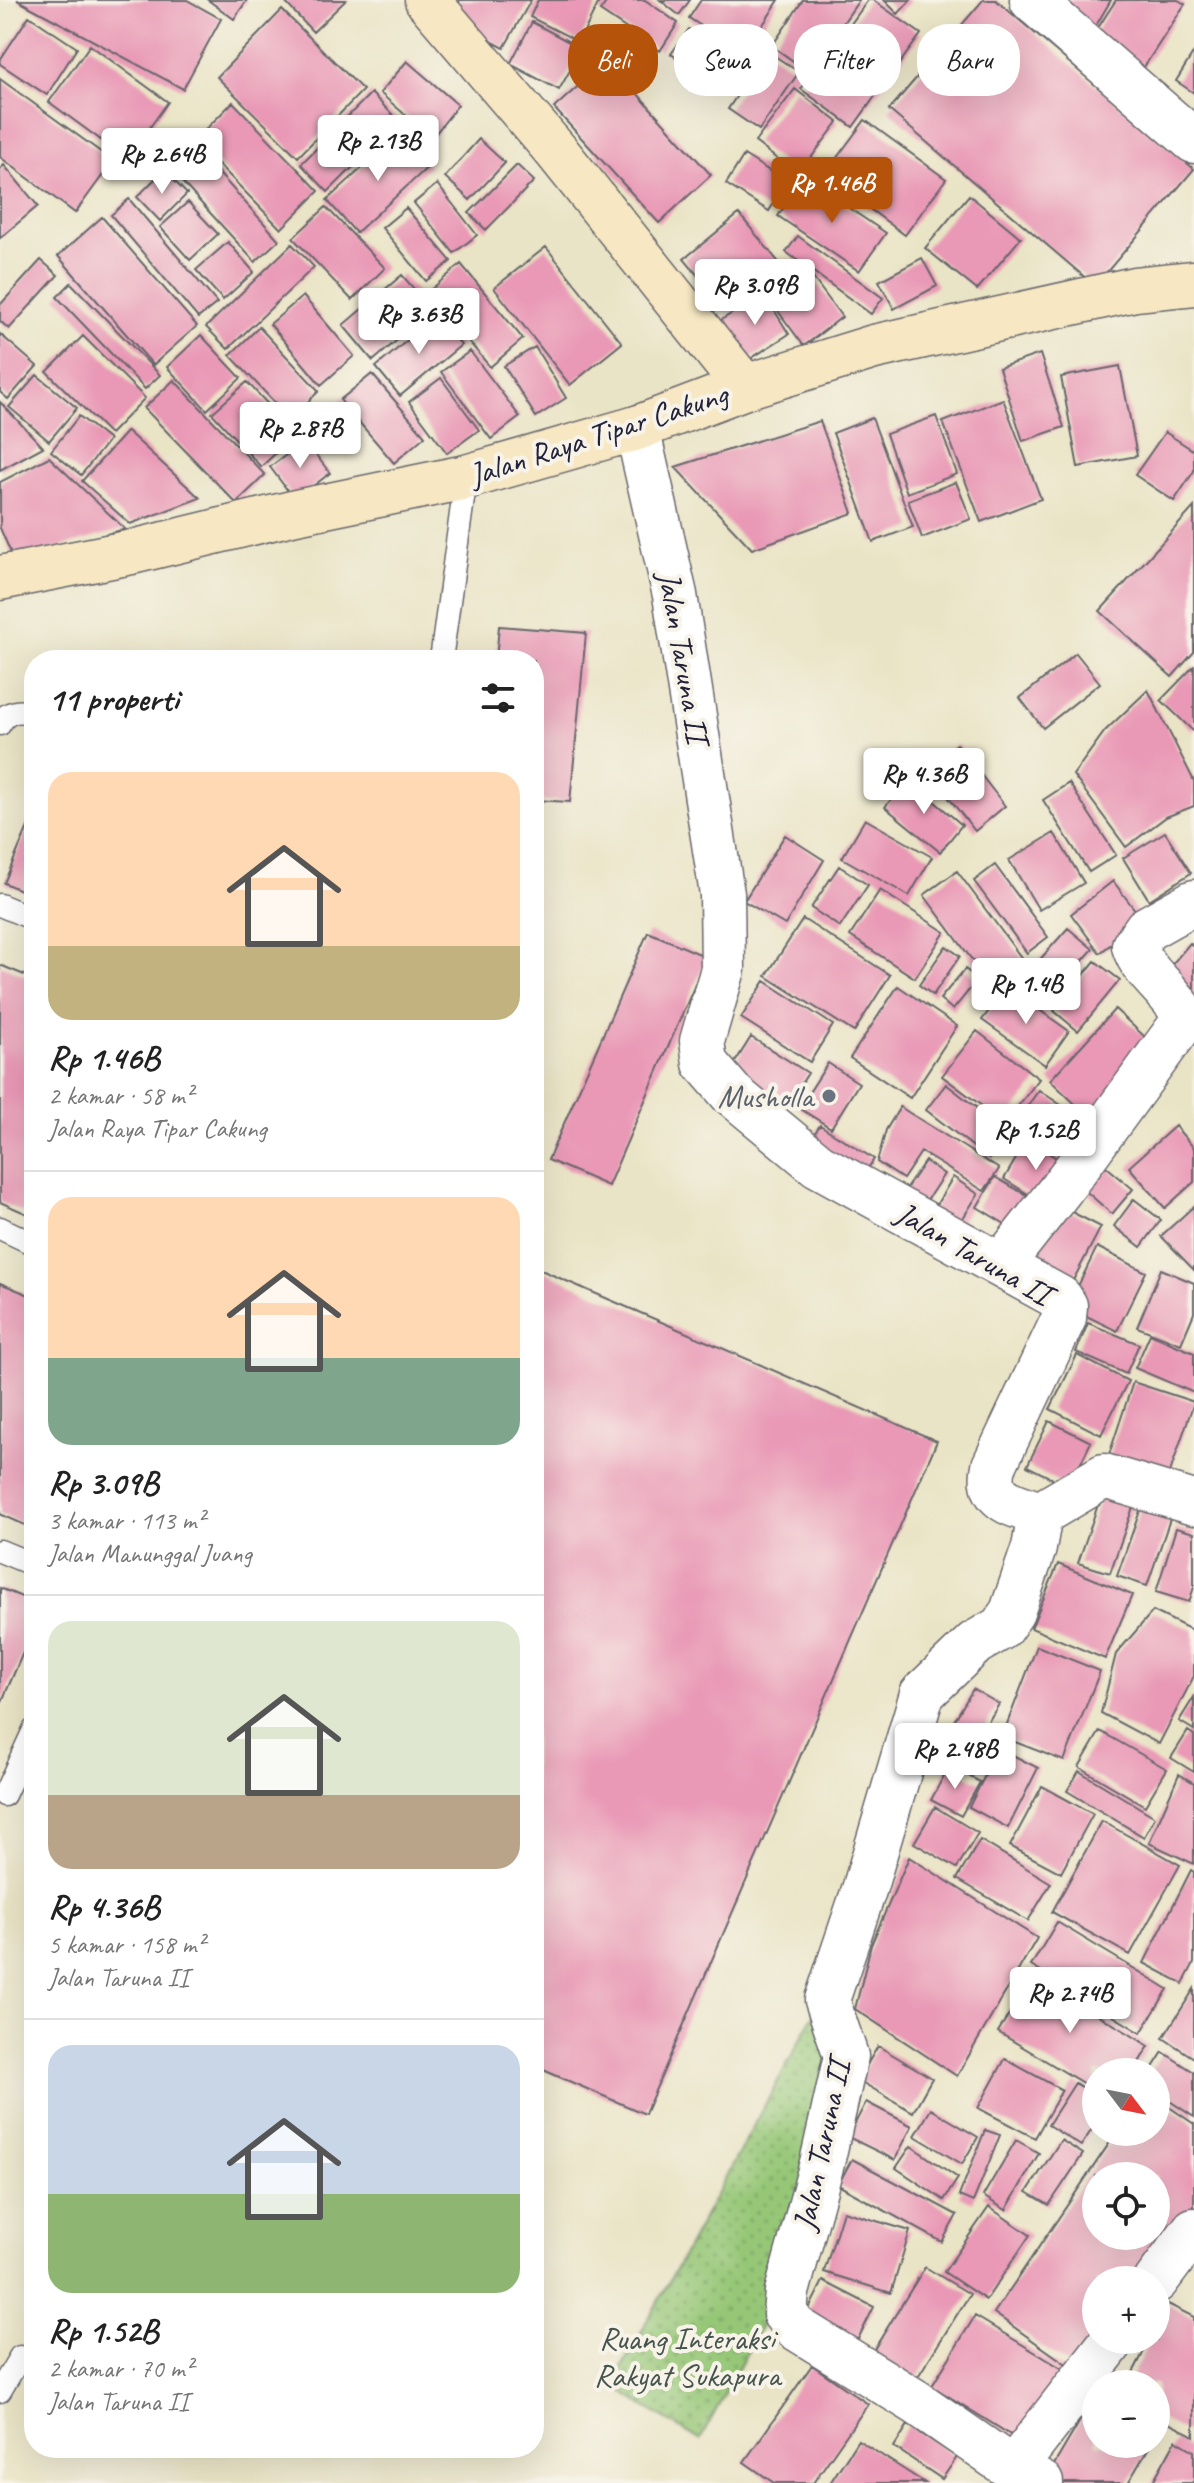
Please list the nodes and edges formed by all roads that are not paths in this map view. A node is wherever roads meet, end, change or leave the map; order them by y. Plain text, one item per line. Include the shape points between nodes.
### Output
1 (427, 0) edge
2 (1032, 0) edge
3 (1194, 141) edge
4 (1194, 283) edge
5 (745, 387) junction
6 (637, 428) junction
7 (466, 477) junction
8 (0, 578) edge
9 (442, 650) edge
10 (24, 712) edge
11 (0, 724) edge
12 (1194, 902) edge
13 (0, 905) edge
14 (24, 915) edge
15 (0, 1228) edge
16 (24, 1239) edge
17 (1002, 1264) junction
18 (1194, 1503) edge
19 (1040, 1514) junction
20 (0, 1551) edge
21 (24, 1561) edge
22 (24, 1752) edge
23 (4, 1795) dead end
24 (1194, 2230) edge
25 (1167, 2266) edge
26 (1104, 2354) edge
27 (20, 2357) dead end
28 (0, 2391) edge
29 (1027, 2476) edge

1 - 5 street
2 - 3 street
4 - 5 street, Jalan Raya Tipar Cakung via 1135,289 874,347
5 - 6 street, Jalan Raya Tipar Cakung
6 - 7 street, Jalan Raya Tipar Cakung
6 - 17 street, Jalan Taruna II via 675,595 722,894 723,969 702,1041 705,1063 731,1093 818,1165
7 - 8 street, Jalan Raya Tipar Cakung
7 - 9 lane
10 - 11 lane via 15,711
12 - 17 street via 1146,929 1134,946 1140,963 1176,1000 1184,1015 1180,1026
13 - 14 lane
15 - 16 lane
17 - 19 street, Jalan Taruna II via 1065,1306 991,1476 1001,1498
18 - 19 street via 1104,1476
19 - 29 street, Jalan Taruna II via 1012,1612 1001,1628 975,1643 922,1694 827,2000 846,2056 785,2314 796,2328
20 - 21 lane
22 - 23 lane
24 - 25 street
26 - 29 street
27 - 28 lane

